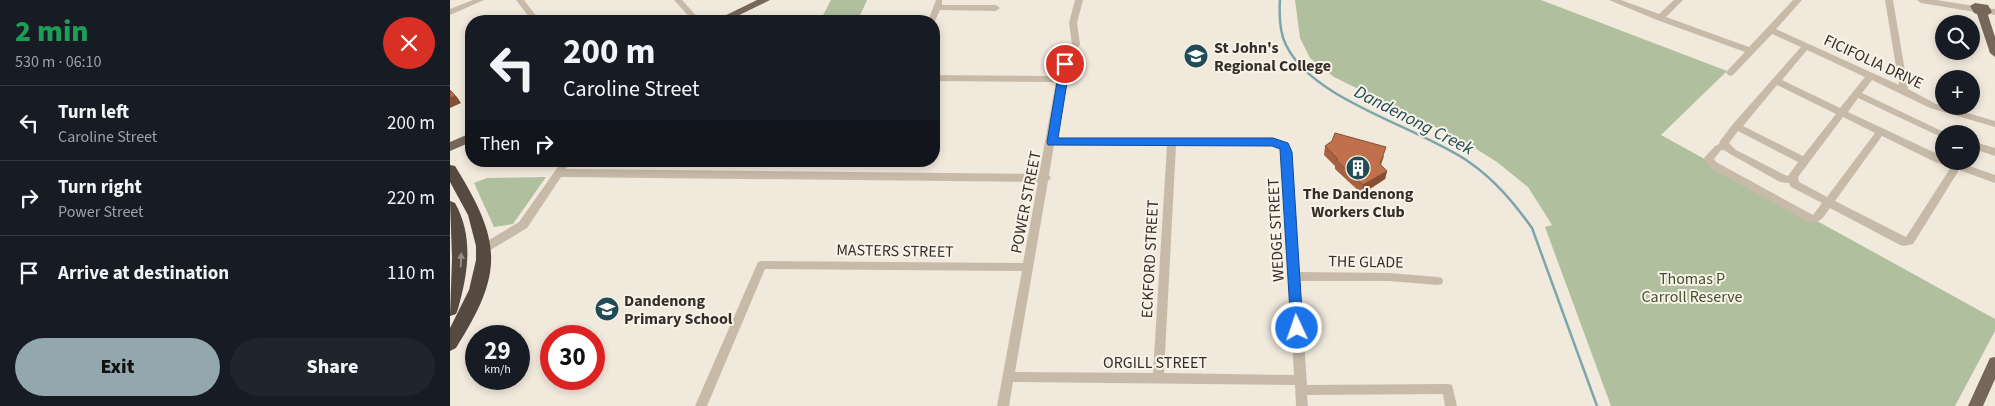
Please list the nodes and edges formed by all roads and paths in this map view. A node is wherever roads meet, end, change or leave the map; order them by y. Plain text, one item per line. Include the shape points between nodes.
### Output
1 (480, 0) edge
2 (520, 0) edge
3 (678, 0) edge
4 (765, 0) edge
5 (1613, 0) edge
6 (1679, 0) edge
7 (1798, 0) edge
8 (1889, 0) edge
9 (1920, 0) edge
10 (1077, 2) edge
11 (938, 3) edge
12 (996, 8) dead end
13 (1983, 8) edge
14 (450, 12) edge
15 (531, 15) edge
16 (692, 15) edge
17 (732, 15) edge
18 (934, 15) edge
19 (1660, 18) junction
20 (1771, 30) junction
21 (1806, 46) junction
22 (1750, 51) junction
23 (1995, 54) edge
24 (1730, 72) dead end
25 (1871, 75) junction
26 (940, 78) edge
27 (1062, 79) junction
28 (1776, 81) junction
29 (1904, 91) junction
30 (1857, 94) junction
31 (1842, 113) junction
32 (1995, 124) edge
33 (1736, 126) junction
34 (1935, 131) edge
35 (1881, 132) junction
36 (465, 140) edge
37 (1172, 141) junction
38 (1052, 142) junction
39 (1724, 146) junction
40 (450, 147) edge
41 (1980, 147) edge
42 (1995, 152) edge
43 (1935, 155) edge
44 (1804, 161) junction
45 (564, 167) edge
46 (450, 170) edge
47 (1952, 170) edge
48 (1972, 170) edge
49 (560, 173) junction
50 (1046, 178) junction
51 (1995, 179) edge
52 (1792, 180) junction
53 (1828, 203) junction
54 (450, 207) edge
55 (484, 249) junction
56 (1028, 267) junction
57 (1294, 276) junction
58 (1438, 281) dead end
59 (473, 297) junction
60 (452, 304) edge
61 (450, 343) edge
62 (1995, 363) edge
63 (1009, 377) junction
64 (1158, 378) junction
65 (1301, 385) junction
66 (701, 406) edge
67 (1003, 406) edge
68 (1302, 406) edge
69 (1451, 406) edge
70 (1975, 406) edge

1 - 14 street
2 - 15 street
3 - 16 street
4 - 17 main road
5 - 19 street
6 - 19 street
7 - 20 street
8 - 29 street
9 - 13 street
10 - 27 street, POWER STREET via 1073,27 1076,40
11 - 12 street
11 - 18 street
13 - 23 main road
19 - 22 street
20 - 21 street, FICIFOLIA DRIVE
20 - 22 street
21 - 25 street, FICIFOLIA DRIVE
21 - 28 street
22 - 24 street
25 - 29 street, FICIFOLIA DRIVE
25 - 30 street
26 - 27 street
27 - 38 street, POWER STREET
28 - 31 street
28 - 33 street
29 - 32 street, FICIFOLIA DRIVE via 1933,106
30 - 31 street
30 - 34 street
31 - 35 street
31 - 44 street
33 - 39 street via 1724,140
33 - 44 street
35 - 43 street
35 - 53 street
36 - 40 main road
37 - 38 street
37 - 57 street, WEDGE STREET via 1283,144 1287,152
37 - 64 street, ECKFORD STREET
38 - 50 street, POWER STREET
39 - 52 street via 1783,179
39 - 53 street via 1709,158 1713,165 1806,216 1817,218
41 - 42 street
44 - 52 street
45 - 49 street
46 - 55 highway via 474,212 482,232
47 - 53 street via 1909,241 1898,240
48 - 51 street
49 - 50 street
49 - 55 street via 525,223
50 - 56 street, POWER STREET
52 - 53 street
60 -> 54 highway via 461,268 461,243
55 - 59 highway via 480,280
56 - 63 street, POWER STREET
56 - 66 street, MASTERS STREET via 762,264
57 - 58 street, THE GLADE
57 - 65 street, WEDGE STREET
59 - 60 highway
59 - 61 highway
62 - 70 main road
63 - 64 street, ORGILL STREET
63 - 67 street, POWER STREET
64 - 65 street, ORGILL STREET
65 - 68 street, WEDGE STREET
65 - 69 street, ORGILL STREET via 1448,389

